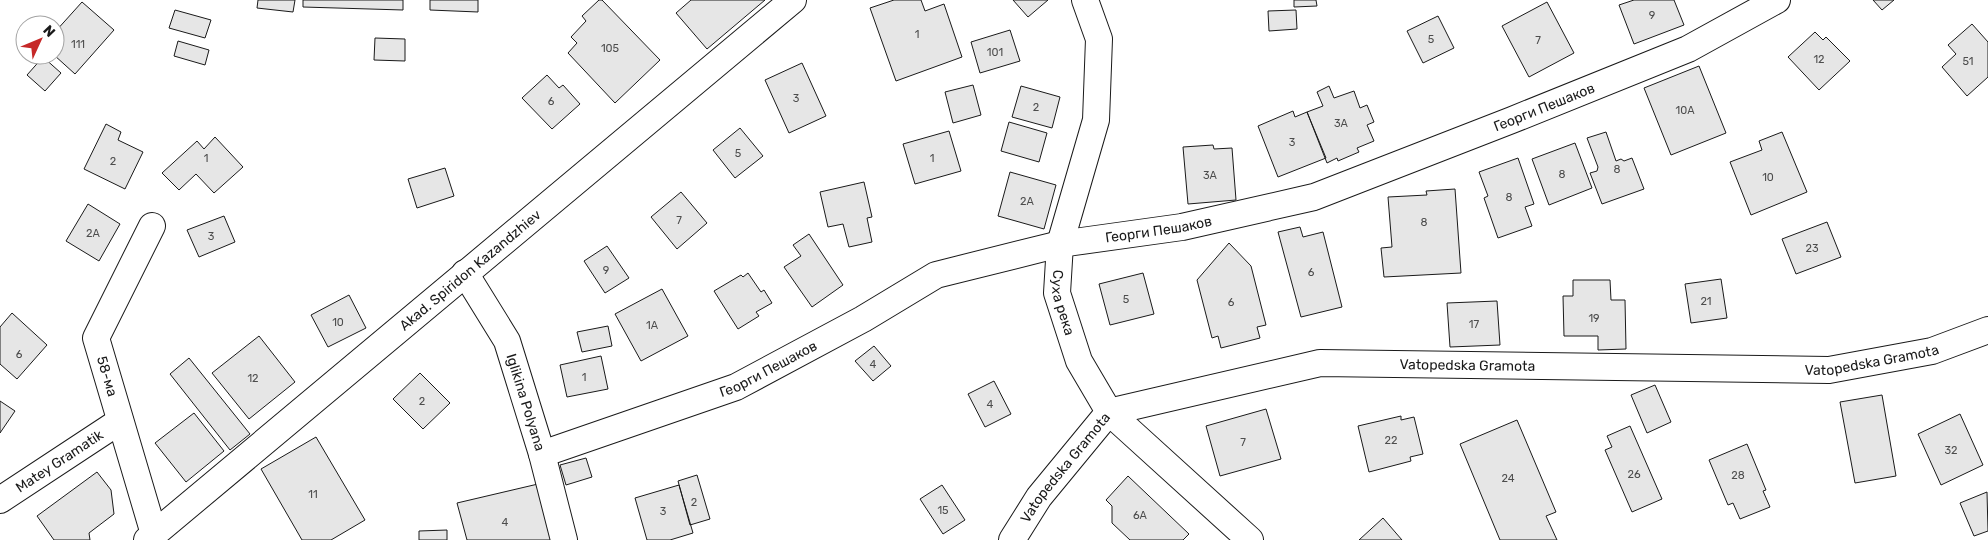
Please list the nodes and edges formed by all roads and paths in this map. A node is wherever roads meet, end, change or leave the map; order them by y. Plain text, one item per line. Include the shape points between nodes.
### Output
1 (793, 0) edge
2 (1085, 0) edge
3 (1777, 0) edge
4 (152, 226) dead end
5 (1060, 244) junction
6 (465, 273) junction
7 (1988, 330) edge
8 (1110, 412) junction
9 (120, 422) junction
10 (542, 454) junction
11 (0, 500) edge
12 (150, 537) edge
13 (564, 540) edge
14 (1012, 540) edge
15 (1250, 540) edge

1 - 6 street, Akad. Spiridon Kazandzhiev
2 - 5 street, Суха река via 1099,39 1096,120
3 - 5 street, Георги Пешаков via 1688,49 1314,197 1182,227
4 - 9 street, 58-ма via 96,338
5 - 8 street, Суха река via 1057,293 1080,360
5 - 10 street, Георги Пешаков via 936,275 863,319 736,387
6 - 10 street, Iglikina Polyana via 506,341
6 - 12 street, Akad. Spiridon Kazandzhiev
7 - 8 street, Vatopedska Gramota via 1932,351 1829,370 1320,363
8 - 14 street, Vatopedska Gramota via 1039,497
8 - 15 street, Суха река
9 - 11 street, Matey Gramatik
9 - 12 street, 58-ма
10 - 13 street, Iglikina Polyana

